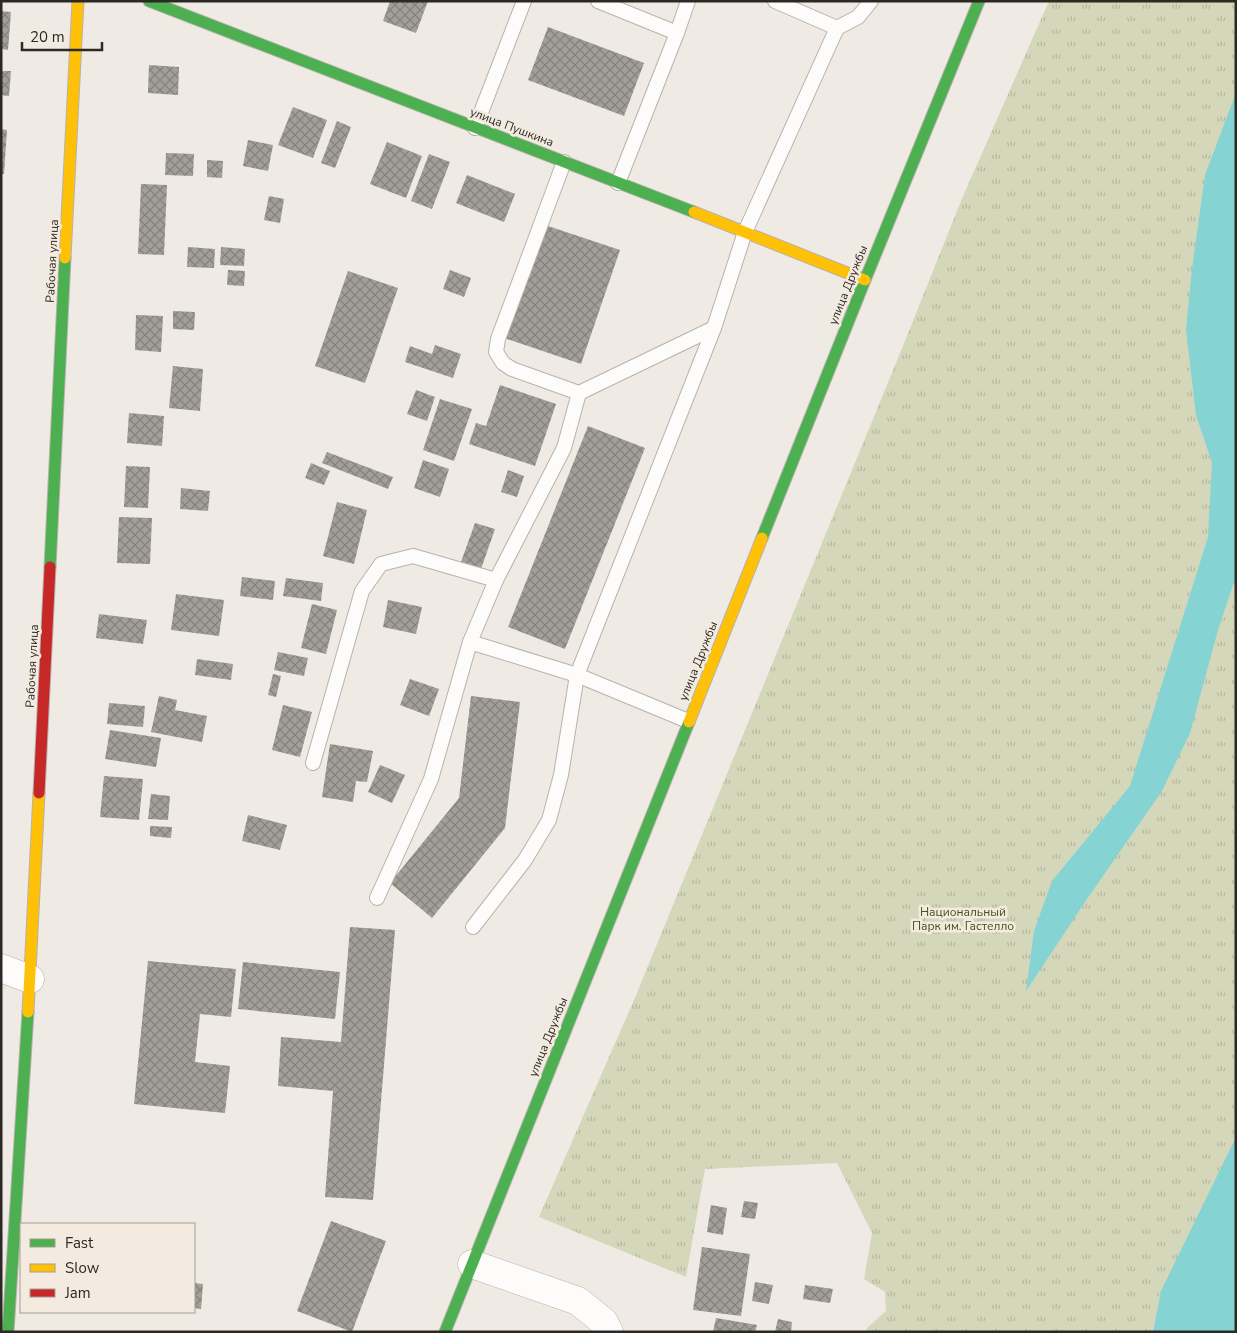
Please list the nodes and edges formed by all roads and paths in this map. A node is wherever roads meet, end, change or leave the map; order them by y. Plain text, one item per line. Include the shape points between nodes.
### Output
1 (78, 1) edge
2 (149, 1) edge
3 (524, 1) edge
4 (598, 1) edge
5 (688, 1) edge
6 (775, 1) edge
7 (871, 1) edge
8 (979, 1) edge
9 (836, 28) junction
10 (676, 33) junction
11 (475, 128) junction
12 (564, 162) junction
13 (618, 183) junction
14 (745, 232) junction
15 (865, 280) junction
16 (714, 328) junction
17 (580, 393) junction
18 (496, 580) junction
19 (470, 642) junction
20 (577, 676) junction
21 (688, 721) junction
22 (313, 763) dead end
23 (377, 898) dead end
24 (473, 928) dead end
25 (1, 968) edge
26 (30, 979) junction
27 (472, 1264) junction
28 (8, 1332) edge
29 (444, 1332) edge
30 (608, 1332) edge

1 - 26 main road, Рабочая улица
2 - 11 main road, улица Пушкина
3 - 11 lane
4 - 10 lane
5 - 10 lane
6 - 9 lane
7 - 9 lane via 858,17
8 - 15 main road, улица Дружбы
9 - 14 lane
10 - 13 lane
11 - 12 main road, улица Пушкина
12 - 13 main road, улица Пушкина
12 - 17 lane via 496,352 503,363 512,368
13 - 14 main road, улица Пушкина
14 - 15 main road, улица Пушкина
14 - 16 lane
15 - 21 main road, улица Дружбы
16 - 17 lane
16 - 20 lane
17 - 18 lane via 564,448
18 - 19 lane
18 - 22 lane via 414,556 381,564 362,591
19 - 20 lane
19 - 23 lane via 431,780
20 - 21 lane
20 - 24 lane via 561,775 548,820 525,860
21 - 27 main road, улица Дружбы
25 - 26 street
26 - 28 main road, Рабочая улица
27 - 29 main road, улица Дружбы
27 - 30 street via 578,1301 604,1322

